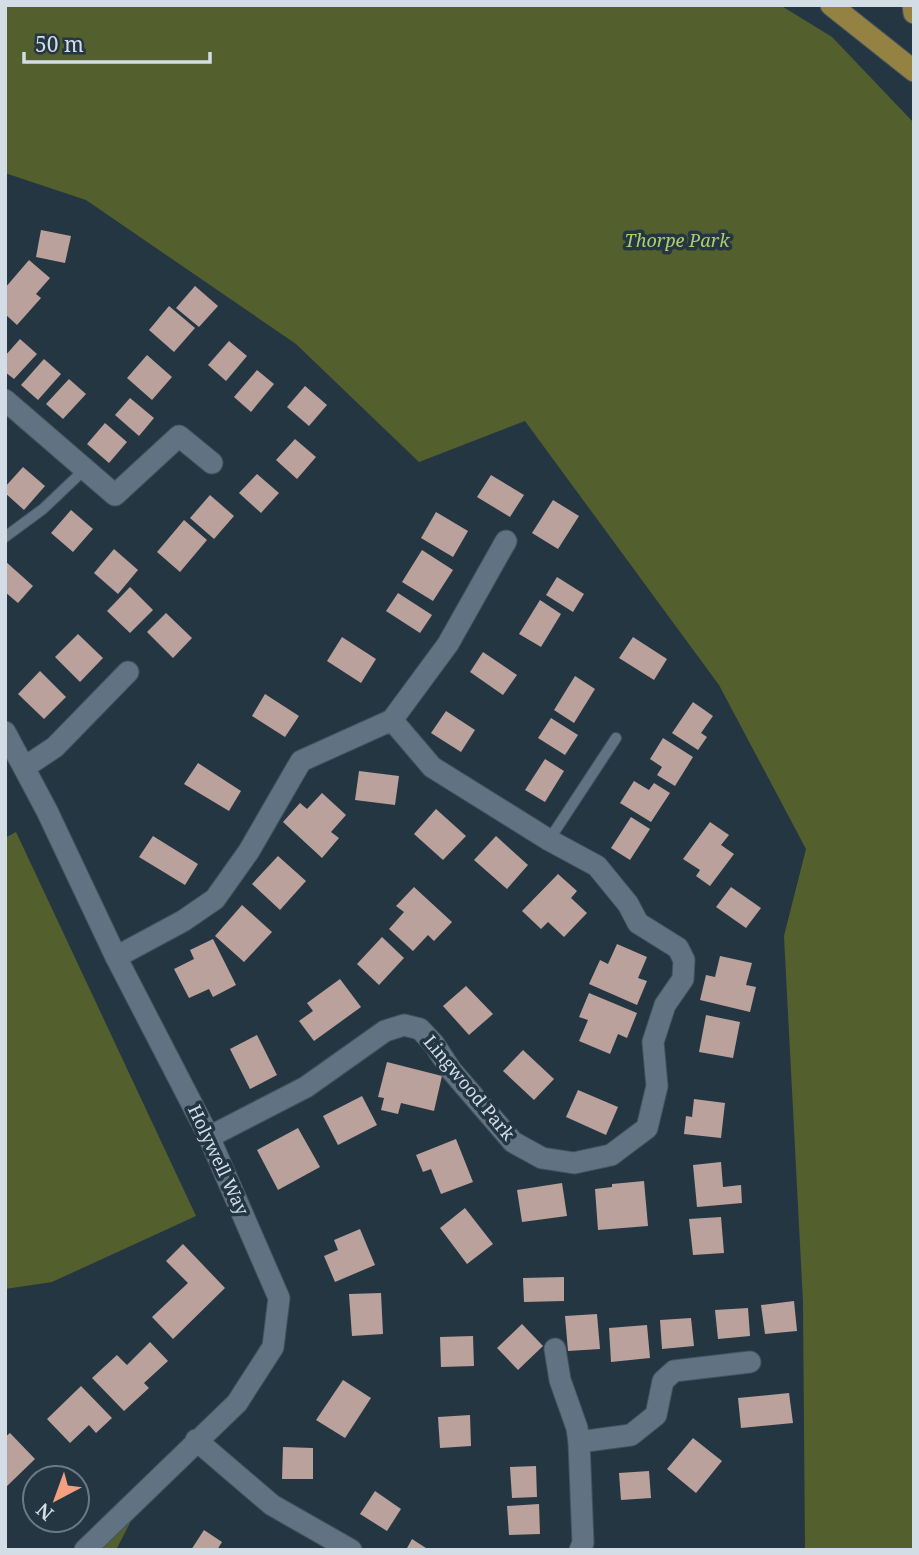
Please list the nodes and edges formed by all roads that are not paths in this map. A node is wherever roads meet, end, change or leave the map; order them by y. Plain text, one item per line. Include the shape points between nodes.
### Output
1 (831, 5) edge
2 (913, 5) edge
3 (914, 13) edge
4 (914, 71) edge
5 (5, 400) edge
6 (212, 463) dead end
7 (84, 470) junction
8 (5, 537) edge
9 (506, 541) dead end
10 (128, 672) dead end
11 (392, 720) junction
12 (5, 732) edge
13 (616, 738) dead end
14 (25, 766) junction
15 (549, 839) junction
16 (116, 957) junction
17 (209, 1137) junction
18 (555, 1349) dead end
19 (750, 1362) dead end
20 (196, 1440) junction
21 (579, 1442) junction
22 (85, 1550) edge
23 (351, 1550) edge
24 (580, 1550) edge

1 - 4 main road
2 - 3 main road
5 - 7 street
6 - 7 street via 179,436 114,495
7 - 8 lane
9 - 11 street via 448,644
10 - 14 street via 55,747
11 - 15 street, Lingwood Park via 432,767
11 - 16 street via 301,761 215,899
12 - 14 street, Holywell Way
13 - 15 lane
14 - 16 street, Holywell Way
15 - 17 street, Lingwood Park via 597,866 638,923 678,948 684,960 683,979 665,1005 653,1042 657,1086 647,1128 611,1155 574,1163 542,1158 513,1142 434,1044 420,1029 404,1025 385,1031 306,1087
16 - 17 street, Holywell Way
17 - 20 street, Holywell Way via 279,1298 274,1347 237,1403
18 - 21 street
19 - 21 street via 674,1371 663,1381 656,1415 631,1435
20 - 22 street, Holywell Way
20 - 23 street via 272,1505
21 - 24 street

